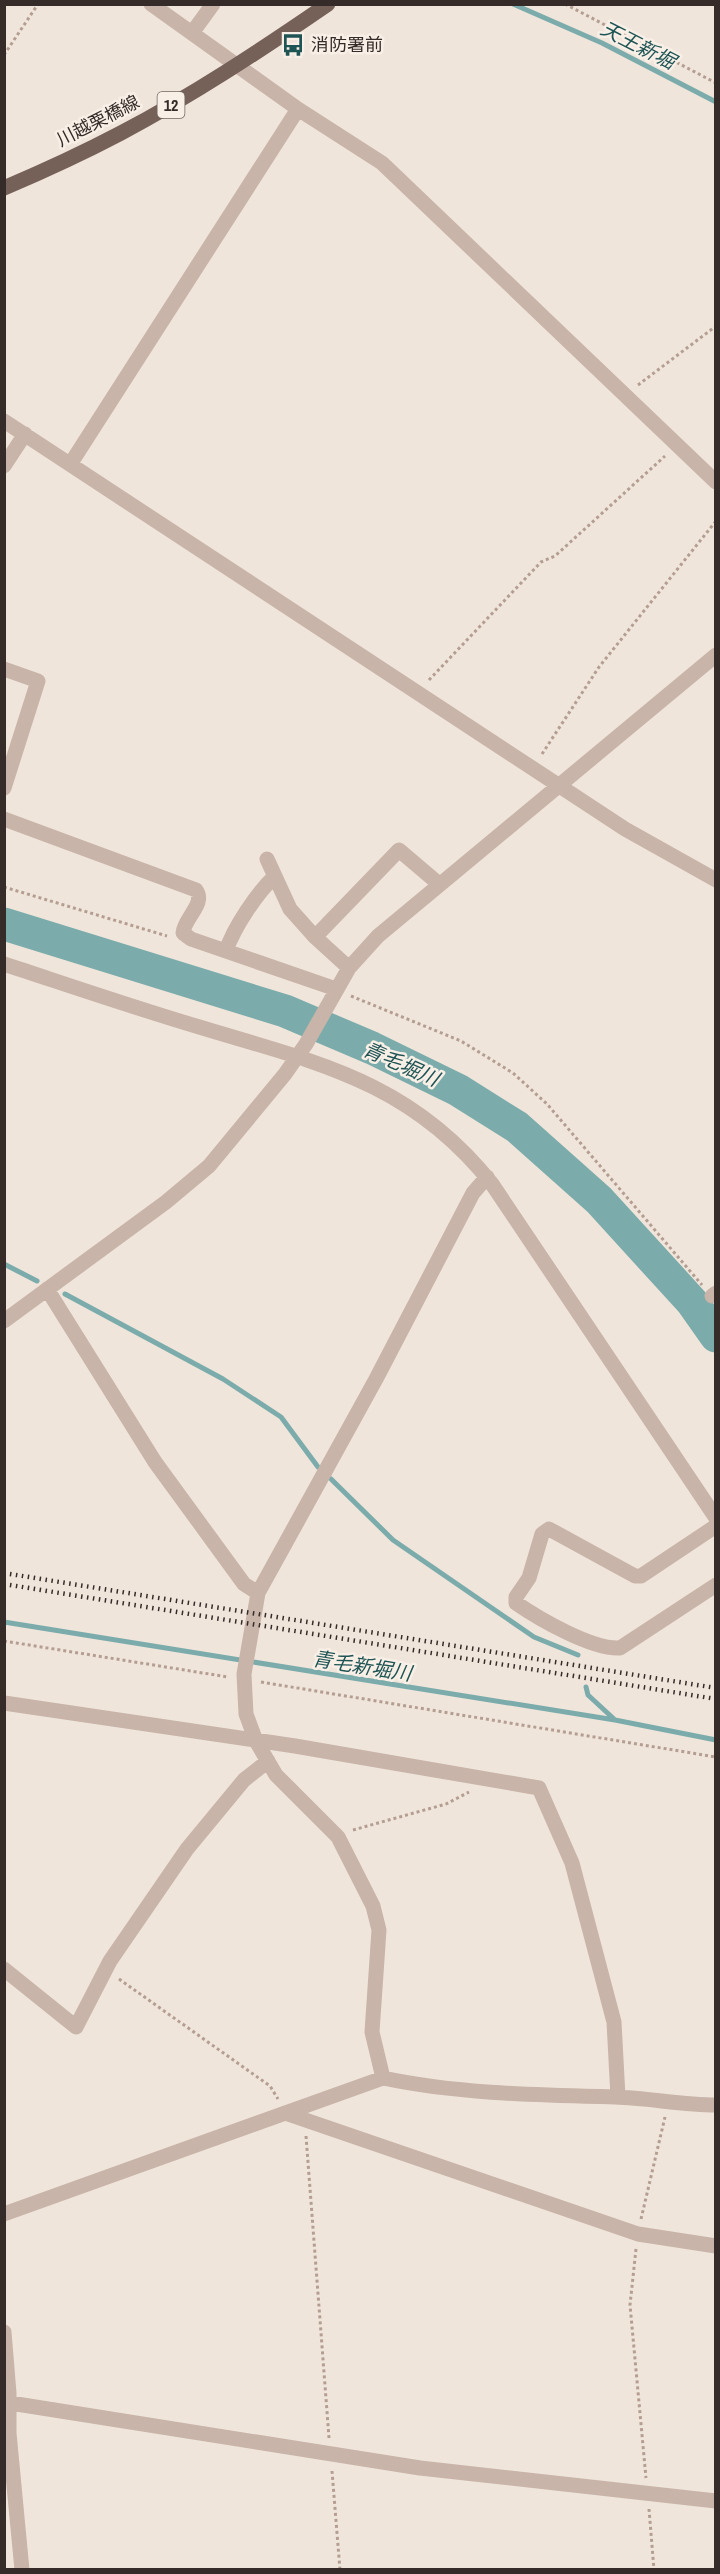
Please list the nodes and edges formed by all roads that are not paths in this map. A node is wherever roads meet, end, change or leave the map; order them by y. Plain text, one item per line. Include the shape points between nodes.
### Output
1 (151, 4) edge
2 (213, 4) edge
3 (328, 4) edge
4 (192, 33) junction
5 (237, 65) junction
6 (298, 109) junction
7 (4, 188) edge
8 (4, 421) edge
9 (25, 434) junction
10 (71, 464) junction
11 (4, 466) edge
12 (716, 482) edge
13 (716, 655) edge
14 (4, 669) edge
15 (559, 786) junction
16 (4, 788) edge
17 (4, 819) edge
18 (267, 859) dead end
19 (275, 876) junction
20 (716, 880) edge
21 (439, 884) junction
22 (315, 937) junction
23 (226, 951) junction
24 (4, 964) edge
25 (349, 968) junction
26 (336, 989) junction
27 (302, 1050) junction
28 (487, 1177) junction
29 (47, 1289) junction
30 (4, 1320) edge
31 (716, 1518) edge
32 (716, 1526) edge
33 (716, 1585) edge
34 (258, 1593) junction
35 (4, 1703) edge
36 (256, 1741) junction
37 (268, 1761) junction
38 (4, 1970) edge
39 (383, 2078) junction
40 (618, 2097) junction
41 (716, 2105) edge
42 (285, 2112) junction
43 (4, 2214) edge
44 (716, 2246) edge
45 (4, 2332) edge
46 (7, 2403) edge
47 (10, 2499) edge
48 (716, 2501) edge
49 (22, 2570) edge

1 - 4 street
2 - 4 street
3 - 5 main road, 川越栗橋線 / 12
4 - 5 street
5 - 6 street
5 - 7 main road, 川越栗橋線 / 12 via 120,134
6 - 10 street
6 - 12 street via 382,163
8 - 9 street
9 - 10 street
9 - 11 street
10 - 15 street
13 - 15 street
14 - 16 street via 38,681
15 - 20 street
15 - 21 street
17 - 23 street via 196,890 199,901 183,933
18 - 19 street
19 - 22 street via 290,909
19 - 23 street via 265,885
21 - 22 street via 399,850
21 - 25 street
22 - 25 street
23 - 26 street
24 - 27 street via 195,1026
25 - 26 street
26 - 27 street
27 - 28 street via 392,1095 440,1129
27 - 29 street via 229,1144 189,1185
28 - 31 street
28 - 34 street via 473,1193
29 - 30 street
29 - 34 street via 155,1462 244,1584
32 - 33 street via 641,1576 549,1529 542,1534 529,1578 516,1603 547,1624 609,1648 620,1648
34 - 36 street via 244,1678 246,1714
35 - 36 street
36 - 37 street
36 - 40 street via 539,1788 572,1863 614,2022
37 - 38 street via 244,1780 187,1849 105,1970 75,2026
37 - 39 street via 276,1775 338,1837 373,1906 379,1930 372,2032
39 - 40 street via 539,2095
39 - 42 street
40 - 41 street
42 - 43 street
42 - 44 street via 638,2234
45 - 46 street
46 - 47 street
46 - 48 street via 420,2468
47 - 49 street

